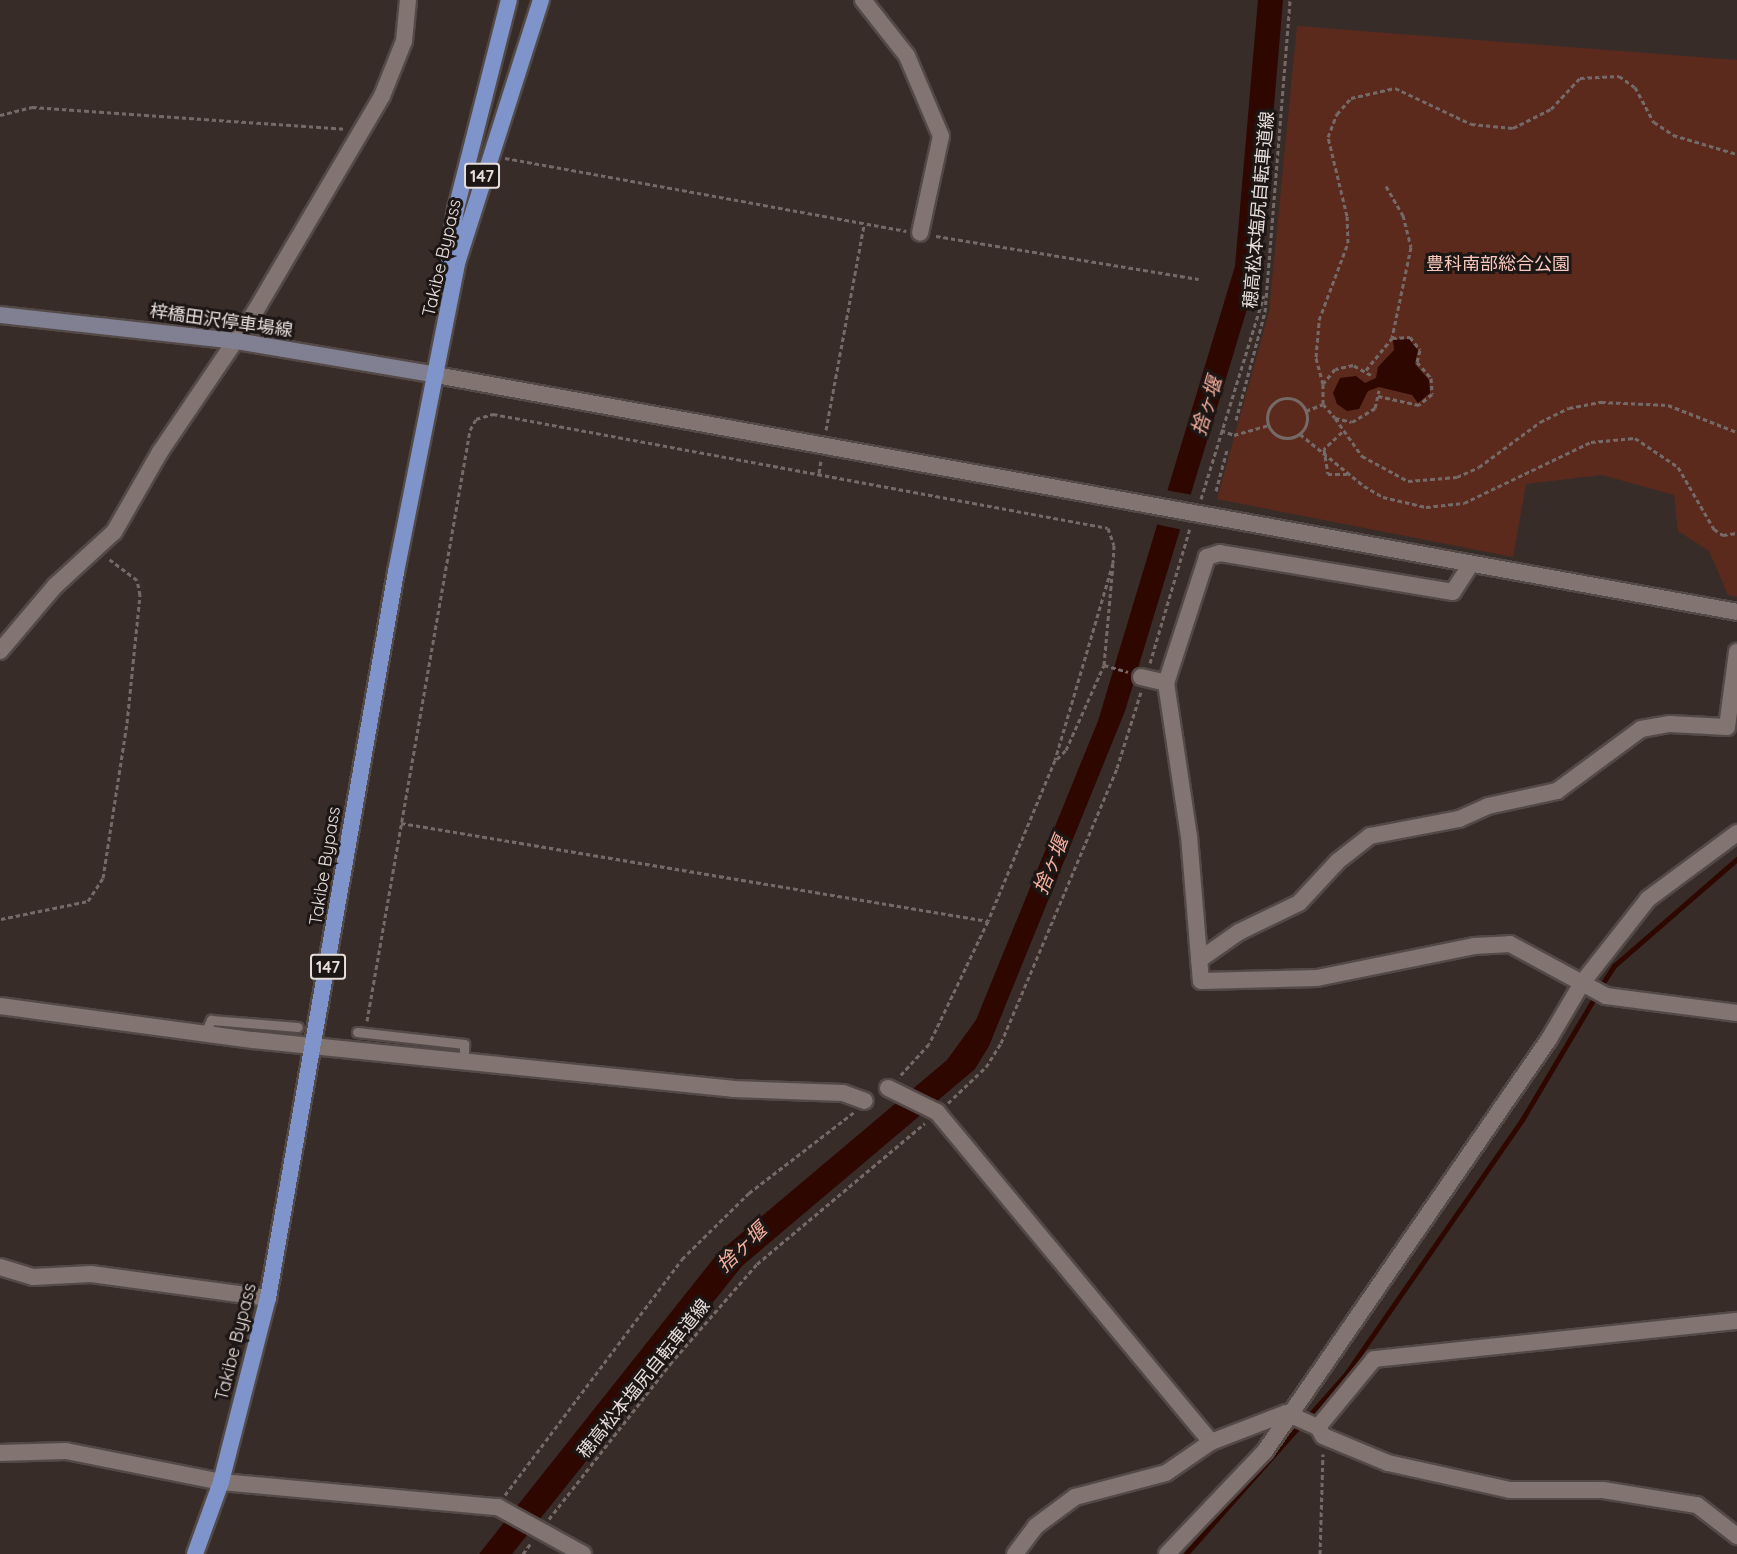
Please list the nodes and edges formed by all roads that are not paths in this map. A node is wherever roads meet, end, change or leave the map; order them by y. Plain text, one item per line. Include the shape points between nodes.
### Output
1 (408, 0) edge
2 (509, 0) edge
3 (541, 0) edge
4 (863, 0) edge
5 (920, 234) road end
6 (0, 315) edge
7 (236, 341) junction
8 (439, 356) junction
9 (436, 375) junction
10 (1472, 564) junction
11 (1737, 612) edge
12 (0, 651) edge
13 (1737, 652) edge
14 (1144, 676) road end
15 (1166, 683) junction
16 (1737, 833) edge
17 (1199, 960) junction
18 (1582, 983) junction
19 (0, 1006) edge
20 (1737, 1013) edge
21 (297, 1027) dead end
22 (361, 1032) road end
23 (204, 1035) junction
24 (315, 1046) junction
25 (464, 1062) junction
26 (893, 1092) road end
27 (865, 1101) road end
28 (0, 1267) edge
29 (268, 1298) junction
30 (1737, 1321) edge
31 (1286, 1413) junction
32 (1321, 1432) junction
33 (1210, 1442) junction
34 (0, 1454) edge
35 (220, 1482) junction
36 (1737, 1536) edge
37 (195, 1554) edge
38 (583, 1554) edge
39 (1015, 1554) edge
40 (1167, 1554) edge

1 - 7 street via 396,67
2 - 8 highway, Takibe Bypass / 147 via 456,209
3 - 8 highway, Takibe Bypass / 147 via 482,176 458,260
4 - 5 street via 907,56 941,136
6 - 7 main road, 梓橋田沢停車場線
7 - 9 main road, 梓橋田沢停車場線
7 - 12 street via 160,452 114,532 55,586
8 - 9 highway, Takibe Bypass / 147
9 - 10 street
9 - 24 highway, Takibe Bypass / 147 via 396,572
10 - 11 street
10 - 15 street via 1454,592 1210,555
13 - 17 street via 1727,727 1670,724 1641,729 1557,791 1488,806 1459,819 1370,836 1338,861 1299,903 1239,932
14 - 15 street
15 - 17 street via 1189,836
16 - 18 street via 1648,899
17 - 18 street via 1201,981 1280,981 1510,944
18 - 20 street via 1631,1002
18 - 31 street via 1549,1039
19 - 23 street
21 - 23 lane via 211,1020
22 - 25 lane via 464,1044
23 - 24 street
24 - 25 street
24 - 29 highway, Takibe Bypass / 147
25 - 27 street via 733,1089 843,1092
26 - 33 street via 935,1111
28 - 29 street via 33,1277 91,1274
29 - 35 highway, Takibe Bypass / 147
30 - 32 street via 1374,1359
31 - 32 street
31 - 33 street
31 - 40 street via 1264,1451
32 - 36 street via 1388,1463 1510,1490 1603,1490 1697,1505
33 - 39 street via 1166,1473 1075,1497 1036,1526
34 - 35 street via 66,1451
35 - 37 highway, Takibe Bypass / 147
35 - 38 street via 503,1509

